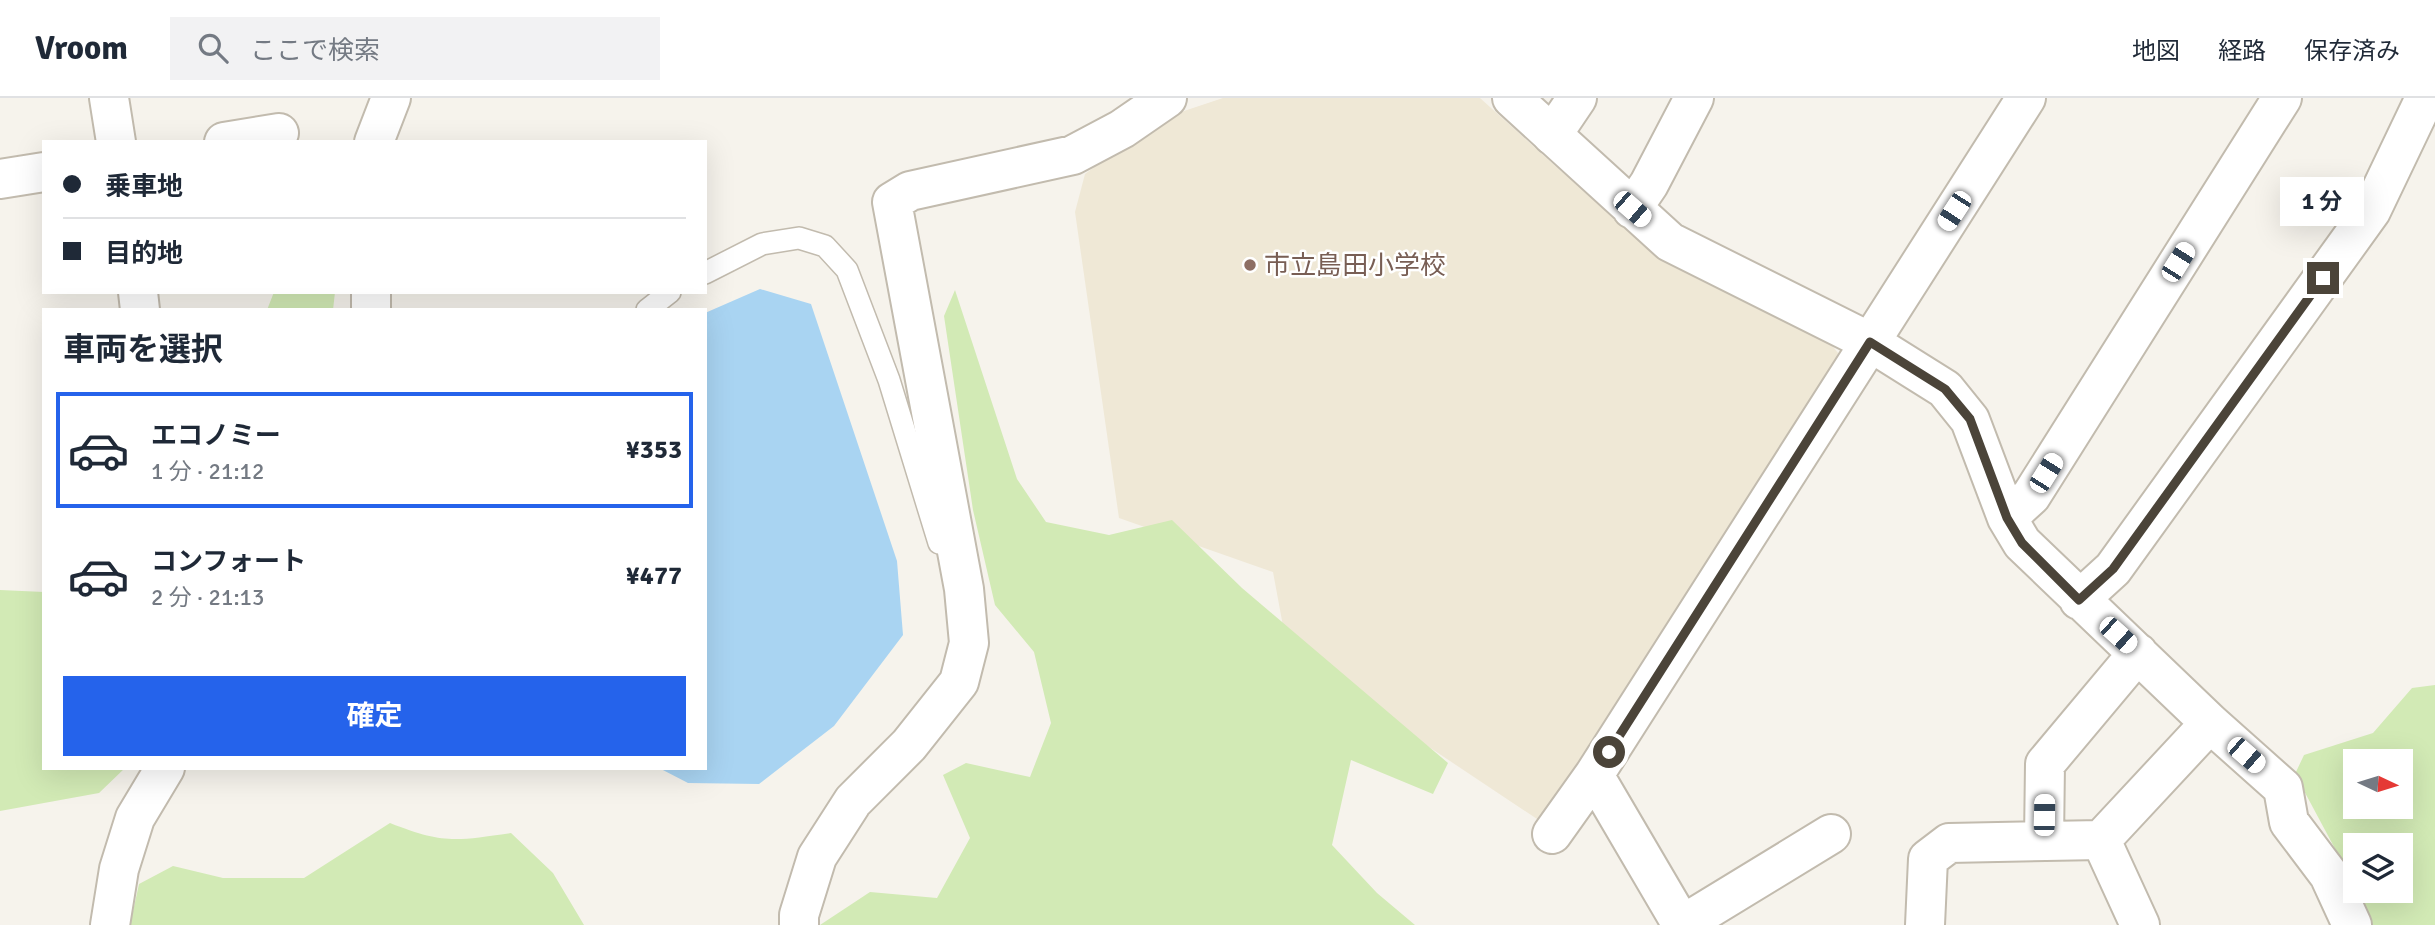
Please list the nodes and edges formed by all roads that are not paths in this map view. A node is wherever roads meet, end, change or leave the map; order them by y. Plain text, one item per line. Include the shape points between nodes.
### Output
1 (109, 98) edge
2 (391, 98) edge
3 (1512, 98) edge
4 (1577, 98) edge
5 (1694, 98) edge
6 (2026, 98) edge
7 (2281, 98) edge
8 (2425, 98) edge
9 (1152, 101) edge
10 (279, 133) dead end
11 (1552, 135) junction
12 (116, 140) edge
13 (236, 140) edge
14 (375, 140) edge
15 (42, 172) edge
16 (0, 179) edge
17 (1632, 209) junction
18 (707, 273) edge
19 (667, 294) edge
20 (650, 308) edge
21 (1870, 342) junction
22 (2007, 518) junction
23 (964, 589) junction
24 (2079, 600) junction
25 (2138, 653) junction
26 (2210, 723) junction
27 (164, 770) edge
28 (1594, 775) junction
29 (1552, 834) dead end
30 (1830, 834) dead end
31 (2043, 840) junction
32 (2101, 840) junction
33 (110, 925) edge
34 (799, 925) edge
35 (1682, 925) edge
36 (1925, 925) edge
37 (2140, 925) edge
38 (2352, 925) edge

1 - 12 street
2 - 14 street
3 - 11 street
4 - 11 street
5 - 17 street
6 - 21 street
7 - 22 street via 2031,496
8 - 24 street via 2371,211 2113,569
9 - 23 street via 1122,129 1073,155 910,191 892,202
10 - 13 street
11 - 17 street
15 - 16 street
17 - 21 street via 1670,242
18 - 23 lane via 762,244 799,238 825,246 847,270 889,380 943,556
19 - 20 lane
21 - 22 street via 1945,389 1970,419
21 - 28 street
22 - 24 street via 2022,543
23 - 34 street via 969,643 959,682 916,736 853,801 817,858
24 - 25 street
25 - 26 street
25 - 31 street via 2045,764
26 - 32 street
26 - 38 street via 2283,788 2289,822 2329,875
27 - 33 street via 135,818 119,869
28 - 29 street
28 - 35 street
30 - 35 street
31 - 32 street
31 - 36 street via 1949,843 1928,859
32 - 37 street

